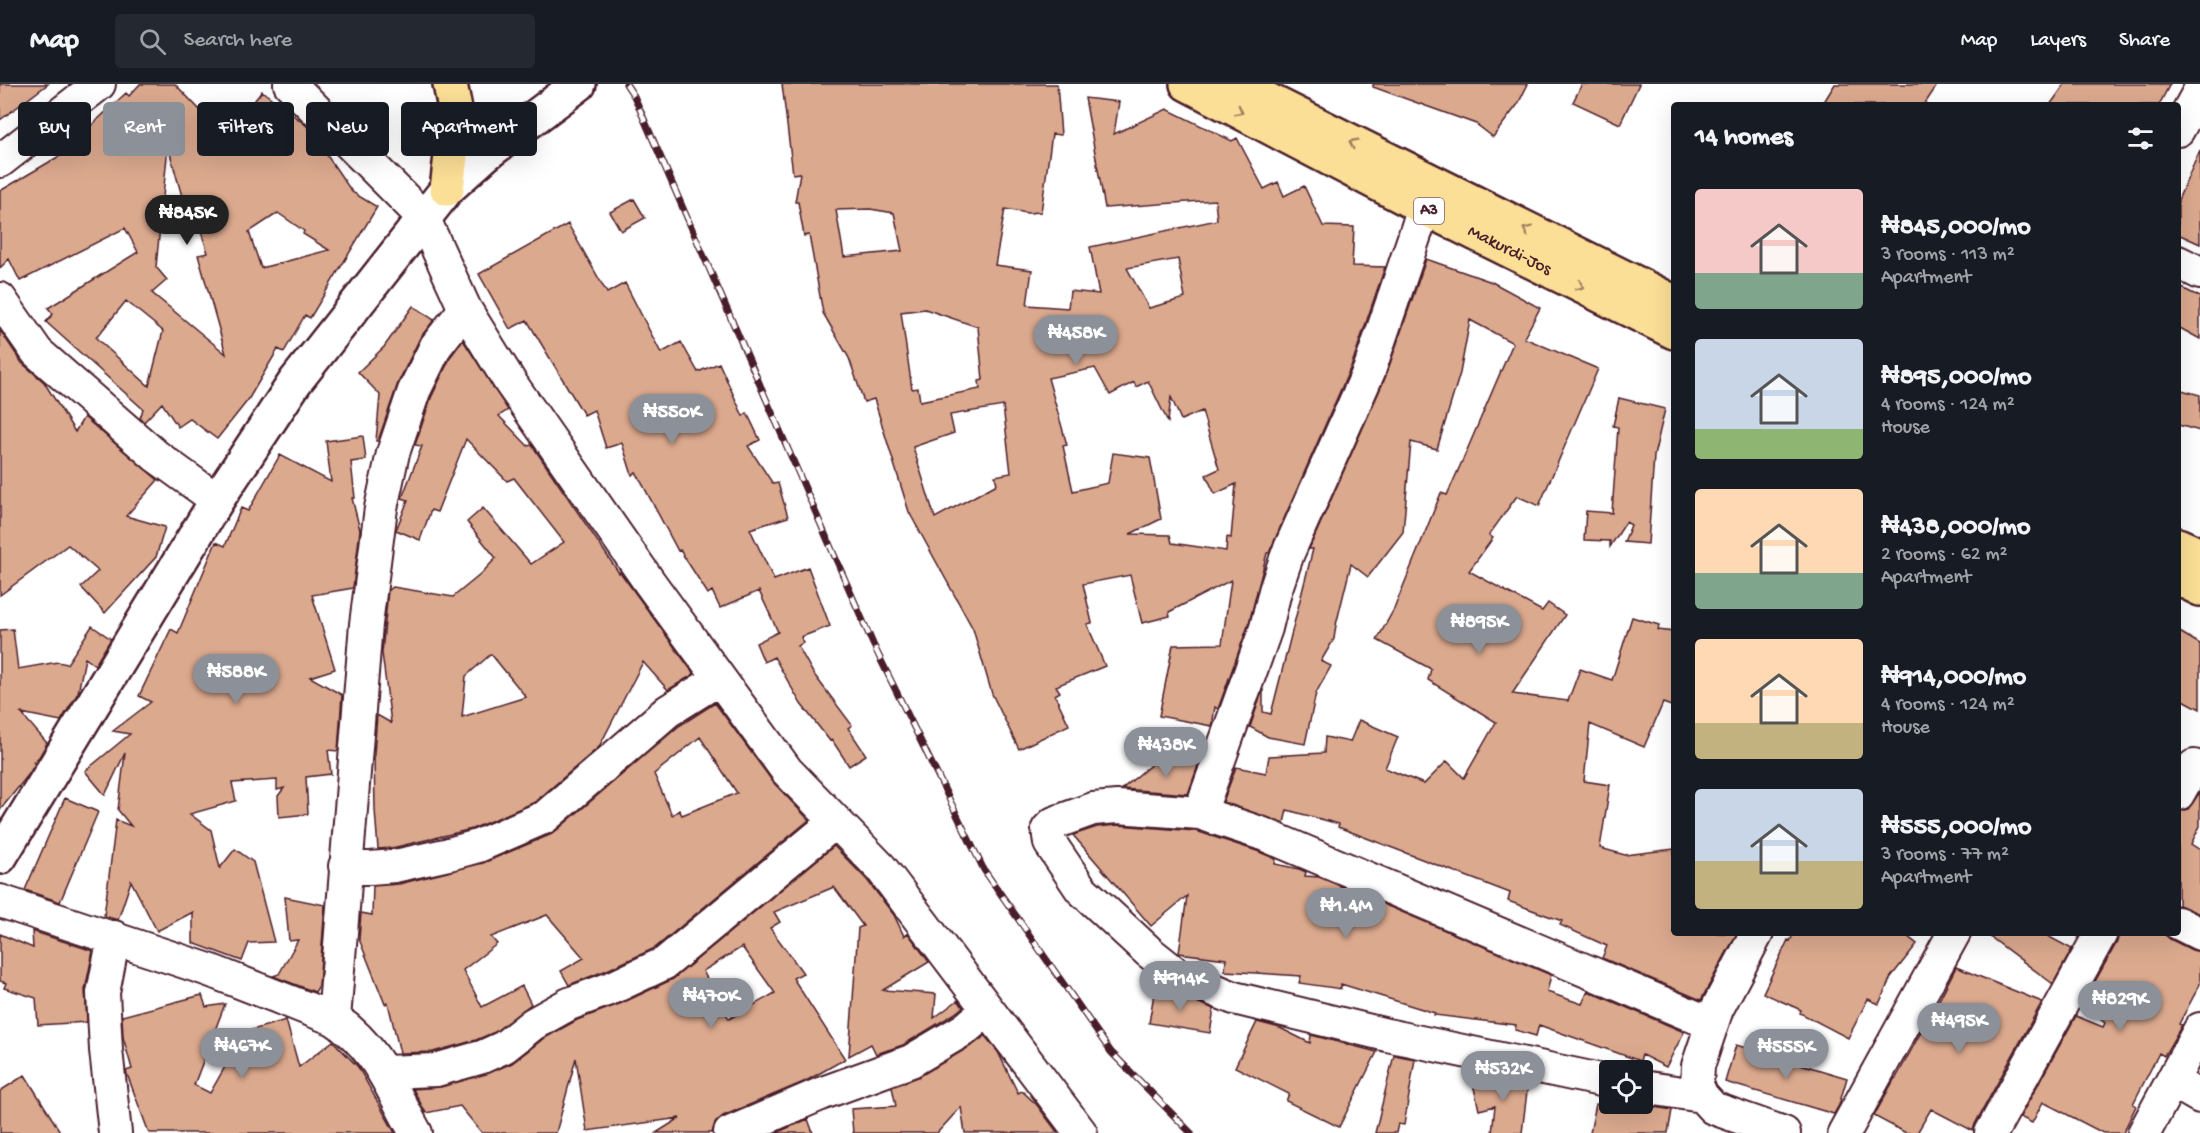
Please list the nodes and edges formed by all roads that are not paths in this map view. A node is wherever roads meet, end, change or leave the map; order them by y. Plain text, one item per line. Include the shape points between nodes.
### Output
1 (99, 84) edge
2 (290, 84) edge
3 (450, 84) edge
4 (579, 84) edge
5 (1187, 84) edge
6 (1236, 84) edge
7 (2200, 90) edge
8 (2181, 125) edge
9 (0, 161) edge
10 (447, 189) junction
11 (1424, 208) junction
12 (423, 217) junction
13 (2181, 264) edge
14 (2200, 273) edge
15 (0, 298) edge
16 (1671, 301) edge
17 (465, 309) junction
18 (1671, 331) edge
19 (217, 500) junction
20 (2181, 546) edge
21 (2200, 555) edge
22 (2181, 580) edge
23 (2200, 589) edge
24 (719, 679) junction
25 (2190, 764) edge
26 (2181, 786) edge
27 (1200, 813) junction
28 (835, 822) junction
29 (0, 857) edge
30 (345, 866) junction
31 (0, 901) edge
32 (2181, 924) edge
33 (2200, 934) edge
34 (1755, 936) edge
35 (1952, 936) edge
36 (2099, 936) edge
37 (114, 938) junction
38 (987, 1010) junction
39 (334, 1019) junction
40 (1712, 1024) junction
41 (2200, 1029) edge
42 (385, 1072) junction
43 (1599, 1080) edge
44 (2172, 1081) junction
45 (1653, 1089) edge
46 (1702, 1096) junction
47 (2200, 1097) edge
48 (115, 1133) edge
49 (416, 1133) edge
50 (730, 1133) edge
51 (1081, 1133) edge
52 (1784, 1133) edge
53 (1844, 1133) edge
54 (1991, 1133) edge
55 (2144, 1133) edge

1 - 9 street
2 - 12 street
3 - 10 main road via 456,114
4 - 10 main road via 486,154
5 -> 11 main road, Makurdi-Jos / A3
16 -> 6 main road, Makurdi-Jos / A3
7 - 8 street
10 - 12 main road
11 -> 18 main road, Makurdi-Jos / A3
11 - 27 street via 1369,371 1288,554
12 - 17 street
12 - 19 main road via 295,382
13 - 14 street
15 - 19 street via 36,352 156,456
17 - 24 street via 517,392
17 - 30 street via 435,346 414,391 393,453 381,508 366,624
19 - 29 main road
20 - 21 main road
22 - 23 main road
24 - 28 street via 787,771
24 - 30 street via 668,711 545,817 449,854 395,866
25 - 26 street
27 - 40 street via 1274,839
27 - 43 street via 1093,809 1050,825 1047,833 1081,889 1178,975 1245,1001
28 - 38 street via 881,868
28 - 42 street via 665,963 569,1004 482,1057 436,1070
30 - 39 street
31 - 37 street
32 - 33 street
34 - 40 street
35 - 53 street
36 - 54 street
37 - 39 street
37 - 48 street via 103,993
38 - 50 street via 965,1029 911,1061
38 - 51 street
39 - 42 street via 346,1027
40 - 46 street via 1698,1066 1697,1085
41 - 44 street
42 - 49 street
44 - 47 street
44 - 55 street
45 - 46 street
46 - 52 street via 1713,1107

